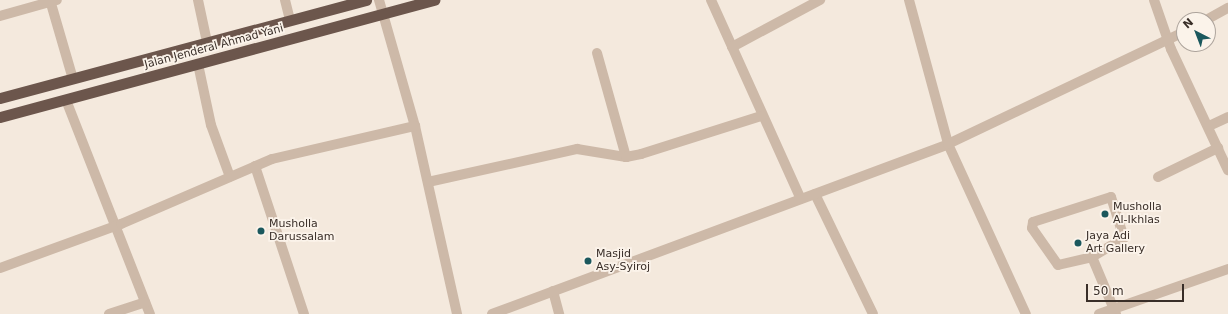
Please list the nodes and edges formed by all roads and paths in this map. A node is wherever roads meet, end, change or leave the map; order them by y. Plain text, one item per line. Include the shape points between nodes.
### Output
1 (53, 0) edge
2 (198, 0) edge
3 (285, 0) edge
4 (366, 0) edge
5 (379, 0) edge
6 (434, 0) edge
7 (711, 0) edge
8 (820, 0) edge
9 (909, 0) edge
10 (1154, 0) edge
11 (1228, 8) edge
12 (384, 15) junction
13 (1216, 15) edge
14 (0, 16) edge
15 (290, 20) junction
16 (1176, 36) edge
17 (1168, 40) junction
18 (207, 42) junction
19 (732, 47) junction
20 (597, 53) dead end
21 (198, 64) junction
22 (73, 79) junction
23 (0, 98) edge
24 (66, 100) junction
25 (762, 116) junction
26 (0, 117) edge
27 (1228, 117) edge
28 (415, 126) junction
29 (1208, 126) junction
30 (948, 144) junction
31 (1218, 148) junction
32 (626, 157) junction
33 (254, 166) junction
34 (1228, 170) edge
35 (230, 177) junction
36 (1158, 177) dead end
37 (428, 182) junction
38 (815, 194) junction
39 (801, 200) junction
40 (115, 226) junction
41 (1092, 257) junction
42 (0, 268) edge
43 (1228, 270) edge
44 (552, 291) junction
45 (145, 302) junction
46 (1115, 312) edge
47 (109, 314) edge
48 (150, 314) edge
49 (304, 314) edge
50 (457, 314) edge
51 (492, 314) edge
52 (559, 314) edge
53 (873, 314) edge
54 (1026, 314) edge
55 (1099, 314) edge

1 - 14 street
1 - 22 street
2 - 18 street
3 - 15 street
4 - 15 highway, Jalan Jenderal Ahmad Yani
5 - 12 street
6 - 12 highway, Jalan Jenderal Ahmad Yani
7 - 19 street
8 - 19 street
9 - 30 street
10 - 17 street
11 - 13 street
12 - 21 highway, Jalan Jenderal Ahmad Yani
12 - 28 street
15 - 18 highway, Jalan Jenderal Ahmad Yani
16 - 17 street
17 - 29 street
17 - 30 street
18 - 22 highway, Jalan Jenderal Ahmad Yani
19 - 25 street
20 - 32 street
21 - 24 highway, Jalan Jenderal Ahmad Yani
21 - 35 street via 211,125
22 - 23 highway, Jalan Jenderal Ahmad Yani
24 - 26 highway, Jalan Jenderal Ahmad Yani
24 - 40 street
25 - 32 street
25 - 39 street
27 - 29 street
28 - 33 street via 296,151
28 - 37 street
29 - 31 street
30 - 38 street
30 - 54 street
31 - 34 street
31 - 36 street
32 - 37 street via 577,149
33 - 35 street
33 - 49 street
35 - 40 street
37 - 50 street
38 - 39 street
38 - 53 street
39 - 44 street
40 - 42 street
40 - 45 street
41 - 41 street via 1124,238 1111,197 1033,222 1032,228 1058,265
41 - 46 street
43 - 46 street
44 - 51 street
44 - 52 street
45 - 47 street
45 - 48 street
46 - 55 street

